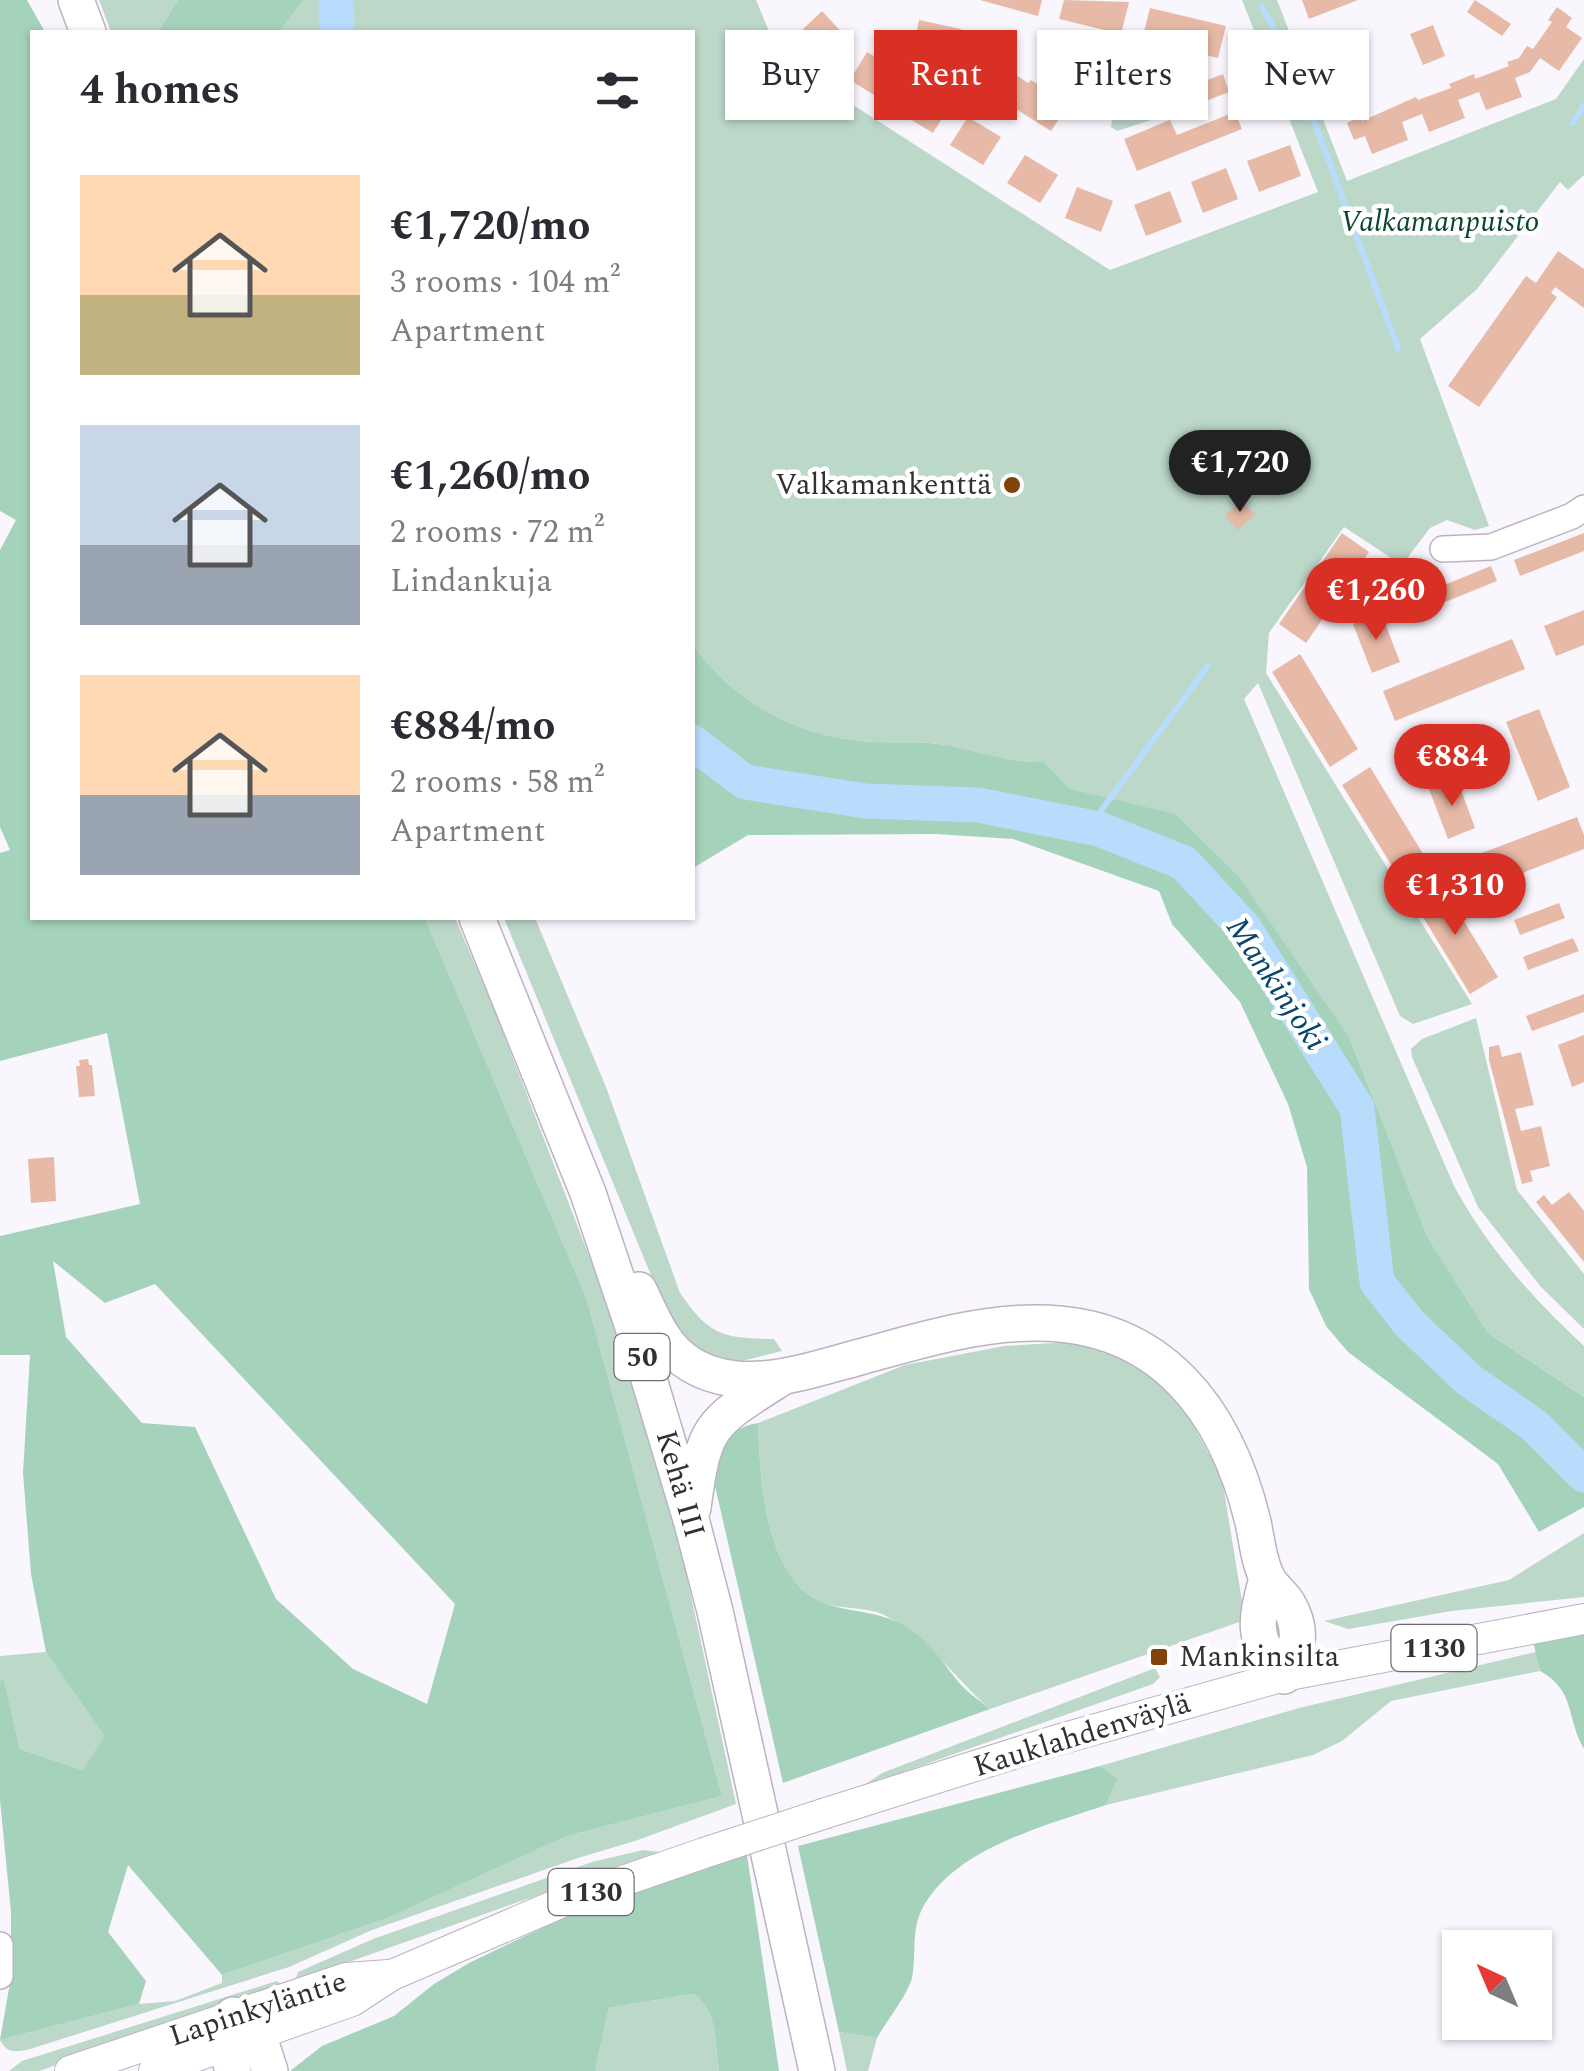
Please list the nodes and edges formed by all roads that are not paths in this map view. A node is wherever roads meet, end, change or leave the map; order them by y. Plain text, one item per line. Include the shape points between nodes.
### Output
1 (76, 0) edge
2 (87, 30) edge
3 (1584, 508) edge
4 (1443, 549) dead end
5 (477, 920) edge
6 (588, 1193) junction
7 (782, 1378) junction
8 (692, 1523) junction
9 (1584, 1620) edge
10 (1284, 1676) junction
11 (704, 1854) joint
12 (0, 1945) edge
13 (0, 1976) edge
14 (238, 2041) edge
15 (813, 2060) edge
16 (70, 2071) edge
17 (154, 2071) edge
18 (270, 2071) edge

1 - 2 highway
3 - 4 street via 1491,547
5 - 6 highway, Kehä III / 50
6 - 7 highway via 666,1344 707,1372 742,1380
6 - 8 highway, Kehä III / 50
7 - 8 highway via 734,1408 709,1435 698,1465
7 - 10 highway via 986,1326 1073,1325 1133,1343 1184,1382 1217,1425 1246,1495 1267,1578 1258,1612 1263,1654
8 - 15 highway, Kehä III / 50
9 - 10 main road, Kauklahdenväylä / 1130
10 - 11 main road, Kauklahdenväylä / 1130, bridge via 1054,1741
11 - 14 main road, Lapinkyläntie / 1130 via 565,1901 392,1975 346,1978
12 - 13 street
14 - 16 main road, Lapinkyläntie / 1130
14 - 17 main road, Lapinkyläntie / 1130
14 - 18 highway

